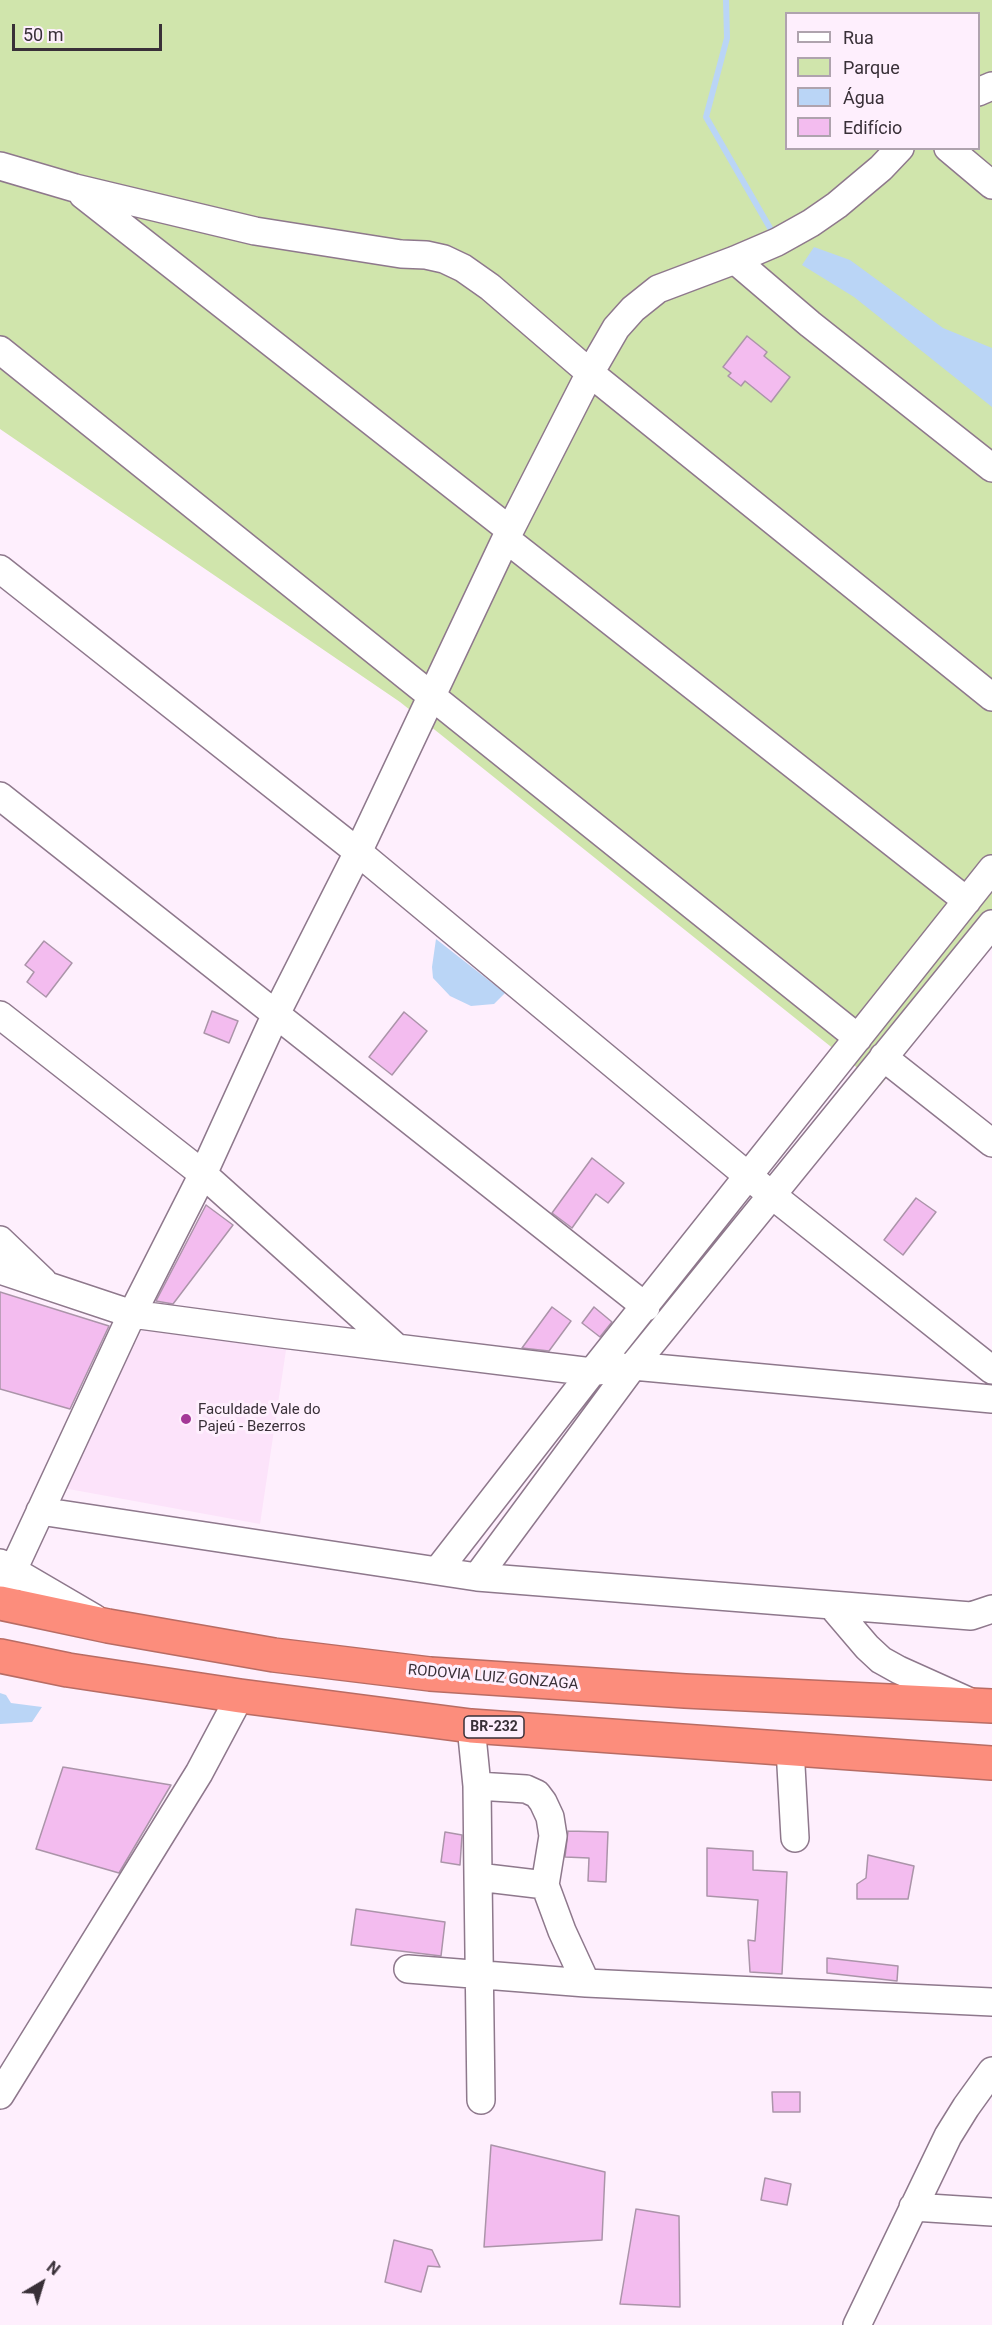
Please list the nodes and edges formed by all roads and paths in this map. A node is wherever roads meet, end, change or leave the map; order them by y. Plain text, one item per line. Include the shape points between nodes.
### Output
1 (898, 150) edge
2 (950, 150) edge
3 (0, 166) edge
4 (992, 185) edge
5 (75, 189) junction
6 (735, 260) junction
7 (0, 350) edge
8 (590, 373) junction
9 (992, 468) edge
10 (508, 534) junction
11 (0, 569) edge
12 (431, 696) junction
13 (992, 697) edge
14 (0, 795) edge
15 (358, 852) junction
16 (992, 869) edge
17 (967, 901) junction
18 (992, 925) edge
19 (276, 1014) junction
20 (0, 1015) edge
21 (858, 1038) junction
22 (883, 1057) junction
23 (992, 1143) edge
24 (203, 1174) junction
25 (748, 1176) junction
26 (773, 1194) junction
27 (0, 1240) edge
28 (0, 1270) edge
29 (48, 1286) junction
30 (646, 1307) junction
31 (132, 1314) junction
32 (397, 1348) junction
33 (633, 1366) junction
34 (992, 1370) edge
35 (592, 1372) junction
36 (992, 1399) edge
37 (40, 1511) junction
38 (7, 1567) edge
39 (438, 1570) junction
40 (477, 1577) junction
41 (0, 1598) edge
42 (0, 1603) edge
43 (832, 1606) junction
44 (992, 1609) edge
45 (108, 1626) junction
46 (0, 1656) edge
47 (240, 1696) junction
48 (984, 1706) edge
49 (471, 1726) junction
50 (790, 1748) junction
51 (992, 1762) edge
52 (477, 1786) junction
53 (795, 1838) dead end
54 (477, 1877) junction
55 (545, 1885) junction
56 (408, 1970) dead end
57 (478, 1975) junction
58 (586, 1983) junction
59 (992, 2002) edge
60 (992, 2071) edge
61 (0, 2095) edge
62 (481, 2100) dead end
63 (913, 2207) junction
64 (992, 2212) edge
65 (856, 2325) edge

1 - 6 street via 811,223
2 - 4 street
3 - 5 street
5 - 8 street via 255,231 444,259 490,287
5 - 10 street
6 - 8 street via 658,289 616,328
6 - 9 street
7 - 12 street
8 - 10 street
8 - 13 street
10 - 12 street
10 - 17 street
11 - 15 street
12 - 15 street
12 - 21 street
14 - 19 street
15 - 19 street
15 - 25 street
16 - 17 street
17 - 21 street
18 - 22 street
19 - 24 street
19 - 30 street
20 - 24 street
21 - 25 street
22 - 23 street
22 - 26 street
24 - 31 street
24 - 32 street
25 - 26 street
25 - 30 street
26 - 33 street
26 - 34 street
27 - 29 street
28 - 29 street
29 - 31 street
30 - 35 street
31 - 32 street
31 - 37 street
32 - 35 street
33 - 35 street
33 - 36 street
33 - 40 street
35 - 39 street
37 - 38 street
37 - 39 street
38 - 41 street
38 - 45 street
39 - 40 street
40 - 43 street
42 - 45 highway, RODOVIA LUIZ GONZAGA
43 - 44 street via 971,1616
43 - 48 street via 881,1659
45 - 48 highway, RODOVIA LUIZ GONZAGA via 274,1655 430,1674
46 - 47 highway, BR-232
47 - 49 highway, BR-232
47 - 61 street via 199,1773
49 - 50 highway, BR-232
49 - 52 street
50 - 51 highway, BR-232
50 - 53 street
52 - 54 street
52 - 55 street via 526,1789 543,1802 553,1836
54 - 55 street
54 - 57 street
55 - 58 street
56 - 57 street
57 - 58 street
57 - 62 street
58 - 59 street
60 - 63 street via 948,2136
63 - 64 street
63 - 65 street

